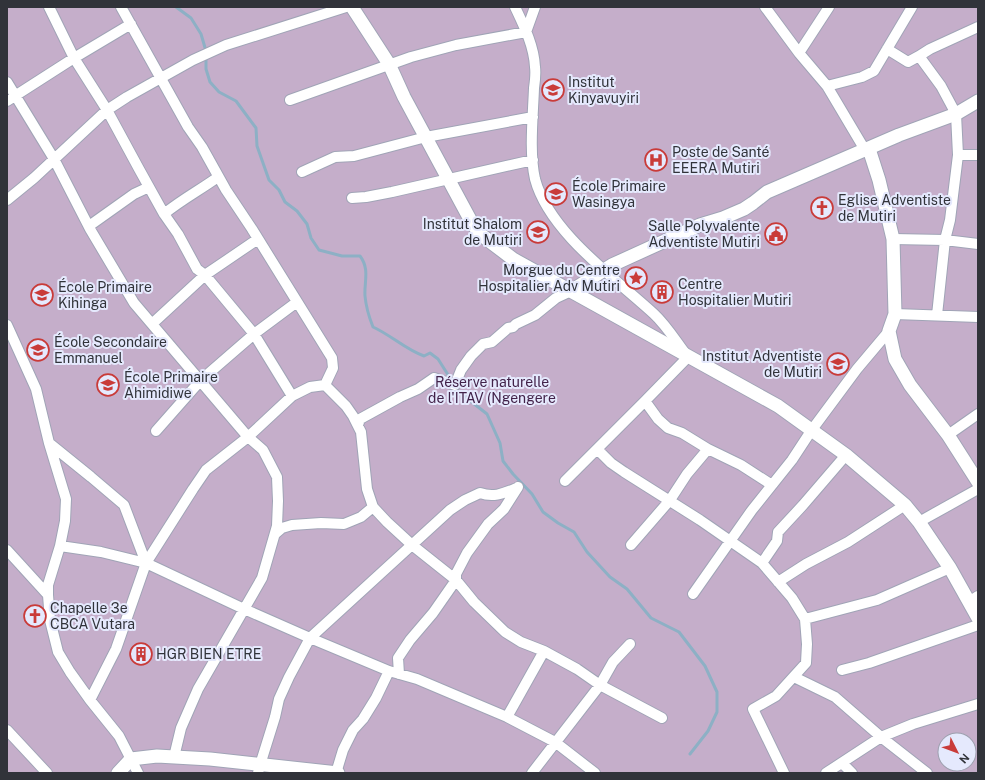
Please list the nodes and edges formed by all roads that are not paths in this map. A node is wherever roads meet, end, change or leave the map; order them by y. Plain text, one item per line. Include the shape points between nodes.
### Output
1 (49, 7) edge
2 (121, 7) edge
3 (346, 7) edge
4 (352, 7) edge
5 (515, 7) edge
6 (535, 7) edge
7 (829, 7) edge
8 (912, 7) edge
9 (768, 9) edge
10 (131, 24) junction
11 (978, 27) edge
12 (526, 32) junction
13 (887, 49) junction
14 (798, 53) junction
15 (919, 56) junction
16 (74, 58) junction
17 (389, 64) junction
18 (161, 78) junction
19 (7, 82) edge
20 (826, 86) junction
21 (11, 99) edge
22 (290, 100) dead end
23 (978, 101) edge
24 (107, 110) junction
25 (956, 114) junction
26 (533, 117) junction
27 (426, 137) junction
28 (867, 149) junction
29 (958, 155) junction
30 (978, 155) edge
31 (54, 159) junction
32 (533, 160) junction
33 (302, 172) dead end
34 (218, 177) junction
35 (448, 178) junction
36 (149, 186) junction
37 (352, 198) dead end
38 (7, 200) edge
39 (164, 214) junction
40 (89, 226) junction
41 (258, 239) junction
42 (893, 239) junction
43 (945, 240) junction
44 (978, 244) edge
45 (604, 270) junction
46 (205, 275) junction
47 (571, 291) junction
48 (297, 302) junction
49 (895, 314) junction
50 (937, 315) junction
51 (978, 317) edge
52 (153, 323) junction
53 (7, 325) edge
54 (889, 331) junction
55 (254, 334) junction
56 (688, 357) junction
57 (201, 380) junction
58 (325, 385) junction
59 (292, 396) junction
60 (645, 401) junction
61 (978, 414) edge
62 (358, 425) junction
63 (156, 431) dead end
64 (811, 431) junction
65 (948, 435) junction
66 (248, 437) junction
67 (49, 443) junction
68 (708, 448) junction
69 (598, 449) junction
70 (846, 455) junction
71 (565, 481) dead end
72 (978, 482) edge
73 (772, 485) junction
74 (978, 489) edge
75 (670, 500) junction
76 (905, 505) junction
77 (373, 507) junction
78 (920, 522) junction
79 (275, 534) junction
80 (730, 541) junction
81 (412, 545) junction
82 (631, 545) dead end
83 (60, 546) junction
84 (7, 550) edge
85 (146, 563) junction
86 (762, 563) junction
87 (950, 568) junction
88 (456, 580) junction
89 (778, 582) junction
90 (693, 594) dead end
91 (48, 595) junction
92 (973, 599) edge
93 (244, 609) junction
94 (805, 618) junction
95 (978, 618) edge
96 (978, 625) edge
97 (310, 638) junction
98 (630, 644) dead end
99 (544, 650) junction
100 (842, 670) dead end
101 (394, 672) junction
102 (794, 677) junction
103 (600, 685) junction
104 (90, 700) junction
105 (978, 704) edge
106 (507, 717) junction
107 (662, 718) dead end
108 (7, 730) edge
109 (881, 738) junction
110 (555, 742) junction
111 (174, 757) junction
112 (131, 758) junction
113 (842, 763) junction
114 (259, 769) edge
115 (47, 773) edge
116 (118, 773) edge
117 (138, 773) edge
118 (337, 773) edge
119 (532, 773) edge
120 (595, 773) edge
121 (784, 773) edge
122 (826, 773) edge
123 (852, 773) edge
124 (927, 773) edge

1 - 16 street
2 - 10 street
3 - 18 street via 226,45
4 - 17 street
5 - 12 street
6 - 12 street
7 - 14 street
8 - 13 street
9 - 14 street
10 - 16 street
10 - 18 street
11 - 15 street
12 - 17 street via 456,45
12 - 26 street via 535,67
13 - 15 street via 908,62
13 - 20 street via 874,71 862,77
14 - 20 street
15 - 25 street via 941,86
16 - 21 street
16 - 24 street
17 - 22 street
17 - 27 street
18 - 24 street
18 - 34 street
19 - 21 street
20 - 28 street
21 - 31 street
23 - 25 street
24 - 31 street
24 - 36 street
25 - 28 street via 899,134
25 - 29 street
26 - 27 street
26 - 32 street
27 - 33 street via 354,156 335,157
27 - 35 street
28 - 42 street via 879,180
28 - 45 street via 767,192 744,208 632,255
29 - 30 street
29 - 43 street
31 - 38 street
31 - 40 street
32 - 35 street
32 - 45 street via 542,197 554,217 568,236
34 - 39 street
34 - 41 street
35 - 37 street via 392,192
35 - 47 street via 480,234 513,259
36 - 39 street
36 - 40 street
39 - 46 street via 197,269
40 - 52 street via 134,302
41 - 46 street
41 - 48 street
42 - 43 street
42 - 49 street
43 - 44 street
43 - 50 street
45 - 47 street
45 - 56 street via 655,316
46 - 52 street
46 - 55 street
47 - 56 street
47 - 62 street via 556,298 535,315 506,329 492,342 483,344 461,370 455,385 434,378 418,390 360,419
48 - 55 street
48 - 58 street via 332,358 333,368
49 - 50 street
49 - 54 street
50 - 51 street
52 - 57 street
53 - 67 street via 36,389
54 - 64 street
54 - 65 street via 895,359 910,385
55 - 57 street
55 - 59 street
56 - 60 street
56 - 64 street via 778,406
57 - 63 street
57 - 66 street
58 - 59 street via 310,387
58 - 62 street via 346,406
59 - 66 street
60 - 68 street via 668,428
60 - 69 street
61 - 65 street
62 - 77 street via 367,489
64 - 70 street
64 - 73 street
65 - 72 street
66 - 79 street via 263,450 277,477
66 - 85 street via 206,470
67 - 83 street via 66,499
67 - 85 street via 124,505
68 - 73 street
68 - 75 street
69 - 71 street
69 - 75 street via 624,472
70 - 76 street
70 - 86 street via 778,532 777,541
73 - 80 street
74 - 78 street
75 - 80 street
75 - 82 street
76 - 78 street
76 - 89 street via 848,542
77 - 79 street via 361,517 344,524 292,525 282,528
77 - 81 street
78 - 87 street
79 - 93 street via 262,578
80 - 86 street
80 - 90 street
81 - 88 street
81 - 88 street via 450,510 465,500 480,493 488,496 499,495 518,487 504,509 488,524 467,553 456,574
81 - 97 street
83 - 85 street via 101,552
83 - 91 street via 48,585
84 - 91 street
85 - 93 street
85 - 104 street via 116,649
86 - 89 street
87 - 92 street
87 - 94 street via 877,600
88 - 99 street via 505,632 521,642
88 - 101 street via 410,640 398,658
89 - 94 street
91 - 104 street via 50,620 58,652
92 - 95 street
93 - 97 street
93 - 111 street via 198,689 181,728
94 - 102 street via 806,663
96 - 100 street
97 - 101 street
97 - 114 street via 279,699
98 - 103 street via 613,662
99 - 103 street
99 - 106 street
101 - 106 street via 417,679
101 - 118 street via 353,730 342,750
102 - 109 street via 835,697
102 - 121 street via 776,696 753,709
103 - 107 street
103 - 110 street
104 - 112 street via 119,736
105 - 109 street via 913,724
106 - 110 street
108 - 115 street
109 - 113 street
109 - 124 street
110 - 119 street
110 - 120 street
111 - 112 street
111 - 114 street via 210,759
112 - 116 street
112 - 117 street
113 - 122 street
113 - 123 street
114 - 118 street

